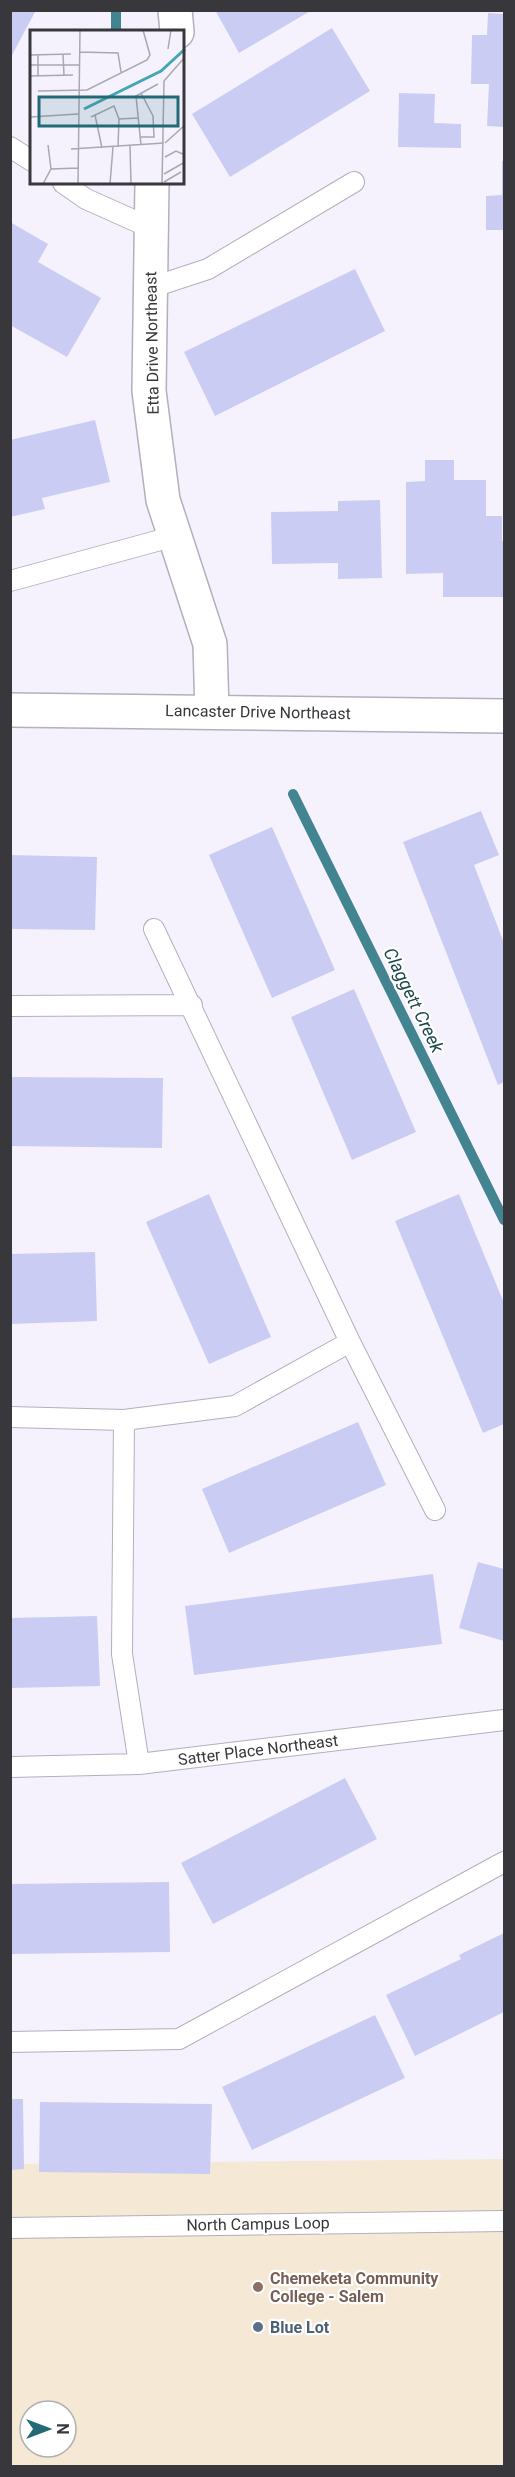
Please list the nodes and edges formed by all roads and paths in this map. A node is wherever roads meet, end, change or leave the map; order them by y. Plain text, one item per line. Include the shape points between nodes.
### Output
1 (175, 10) edge
2 (177, 30) edge
3 (10, 147) edge
4 (30, 160) edge
5 (354, 182) dead end
6 (64, 184) edge
7 (152, 184) edge
8 (151, 228) junction
9 (150, 288) junction
10 (175, 536) junction
11 (10, 581) edge
12 (10, 710) edge
13 (212, 712) junction
14 (504, 716) edge
15 (154, 929) dead end
16 (192, 1005) junction
17 (10, 1006) edge
18 (350, 1342) junction
19 (10, 1418) edge
20 (124, 1420) junction
21 (435, 1510) dead end
22 (504, 1720) edge
23 (139, 1764) junction
24 (10, 1767) edge
25 (504, 1862) edge
26 (10, 2042) edge
27 (504, 2221) edge
28 (10, 2228) edge

1 - 2 street
3 - 4 lane
5 - 9 lane via 208,269
6 - 8 lane via 86,199
7 - 8 street, Etta Drive Northeast
8 - 9 street, Etta Drive Northeast
9 - 10 street, Etta Drive Northeast via 149,391 163,500
10 - 11 lane
10 - 13 street, Etta Drive Northeast via 210,644
12 - 13 street, Lancaster Drive Northeast
13 - 14 street, Lancaster Drive Northeast
15 - 16 lane
16 - 17 lane
16 - 18 lane
18 - 20 lane via 235,1406
18 - 21 lane
19 - 20 lane
20 - 23 lane via 122,1654
22 - 23 lane, Satter Place Northeast
23 - 24 lane, Satter Place Northeast
25 - 26 lane via 179,2039
27 - 28 lane, North Campus Loop

